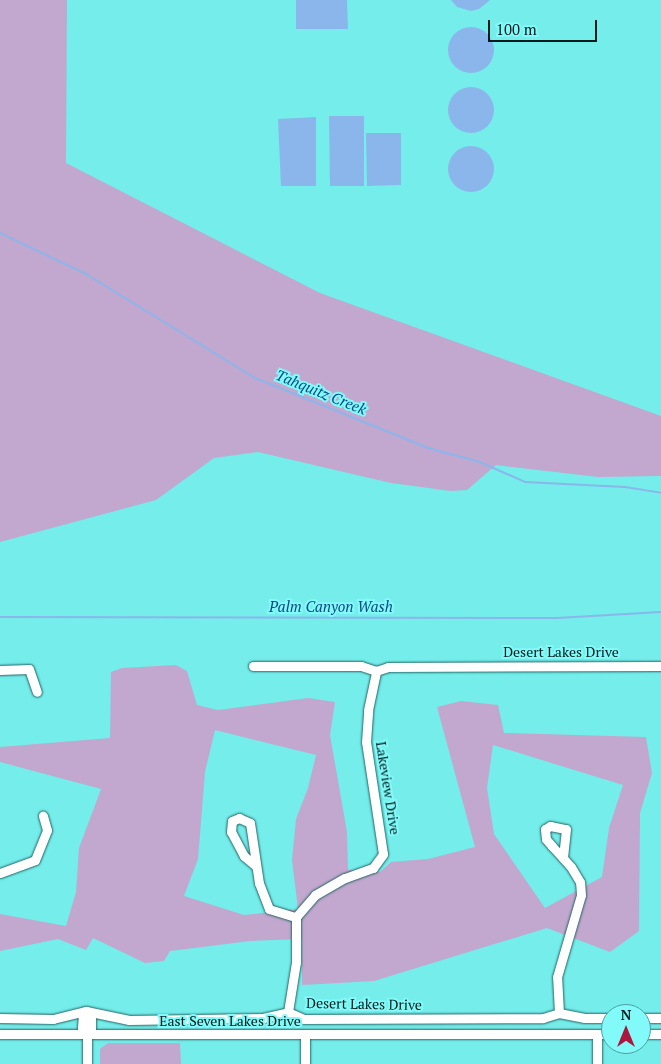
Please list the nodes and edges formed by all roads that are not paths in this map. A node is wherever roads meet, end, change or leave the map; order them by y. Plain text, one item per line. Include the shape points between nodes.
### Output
1 (253, 666) dead end
2 (661, 666) edge
3 (0, 670) edge
4 (376, 671) junction
5 (36, 692) dead end
6 (43, 816) dead end
7 (563, 858) dead end
8 (256, 866) junction
9 (0, 873) edge
10 (296, 917) junction
11 (89, 1012) junction
12 (288, 1012) junction
13 (559, 1013) junction
14 (0, 1018) edge
15 (601, 1018) edge
16 (89, 1032) junction
17 (0, 1034) edge
18 (305, 1034) junction
19 (597, 1034) junction
20 (601, 1034) edge
21 (87, 1064) edge
22 (305, 1064) edge
23 (597, 1064) edge

1 - 4 street, Desert Lakes Drive via 361,666
2 - 4 street, Desert Lakes Drive via 388,667
3 - 5 street via 29,669
4 - 10 street, Lakeview Drive via 366,742 384,854 373,868 345,878 316,895
6 - 9 street via 47,830 35,860
7 - 13 street via 580,882 581,895 558,970
8 - 8 street via 250,823 239,818 232,821 230,832 244,856
8 - 10 street via 269,909
10 - 12 street via 296,962
11 - 12 street, Desert Lakes Drive via 129,1020 263,1018
11 - 14 street, Desert Lakes Drive via 53,1019
11 - 16 street via 96,1019
11 - 16 street via 82,1013 82,1029
12 - 13 street, Desert Lakes Drive via 304,1019 543,1018
13 - 15 street, Desert Lakes Drive
16 - 17 street, East Seven Lakes Drive
16 - 18 street, East Seven Lakes Drive
16 - 21 street
18 - 19 street, East Seven Lakes Drive
18 - 22 street
19 - 20 street, East Seven Lakes Drive
19 - 23 street

